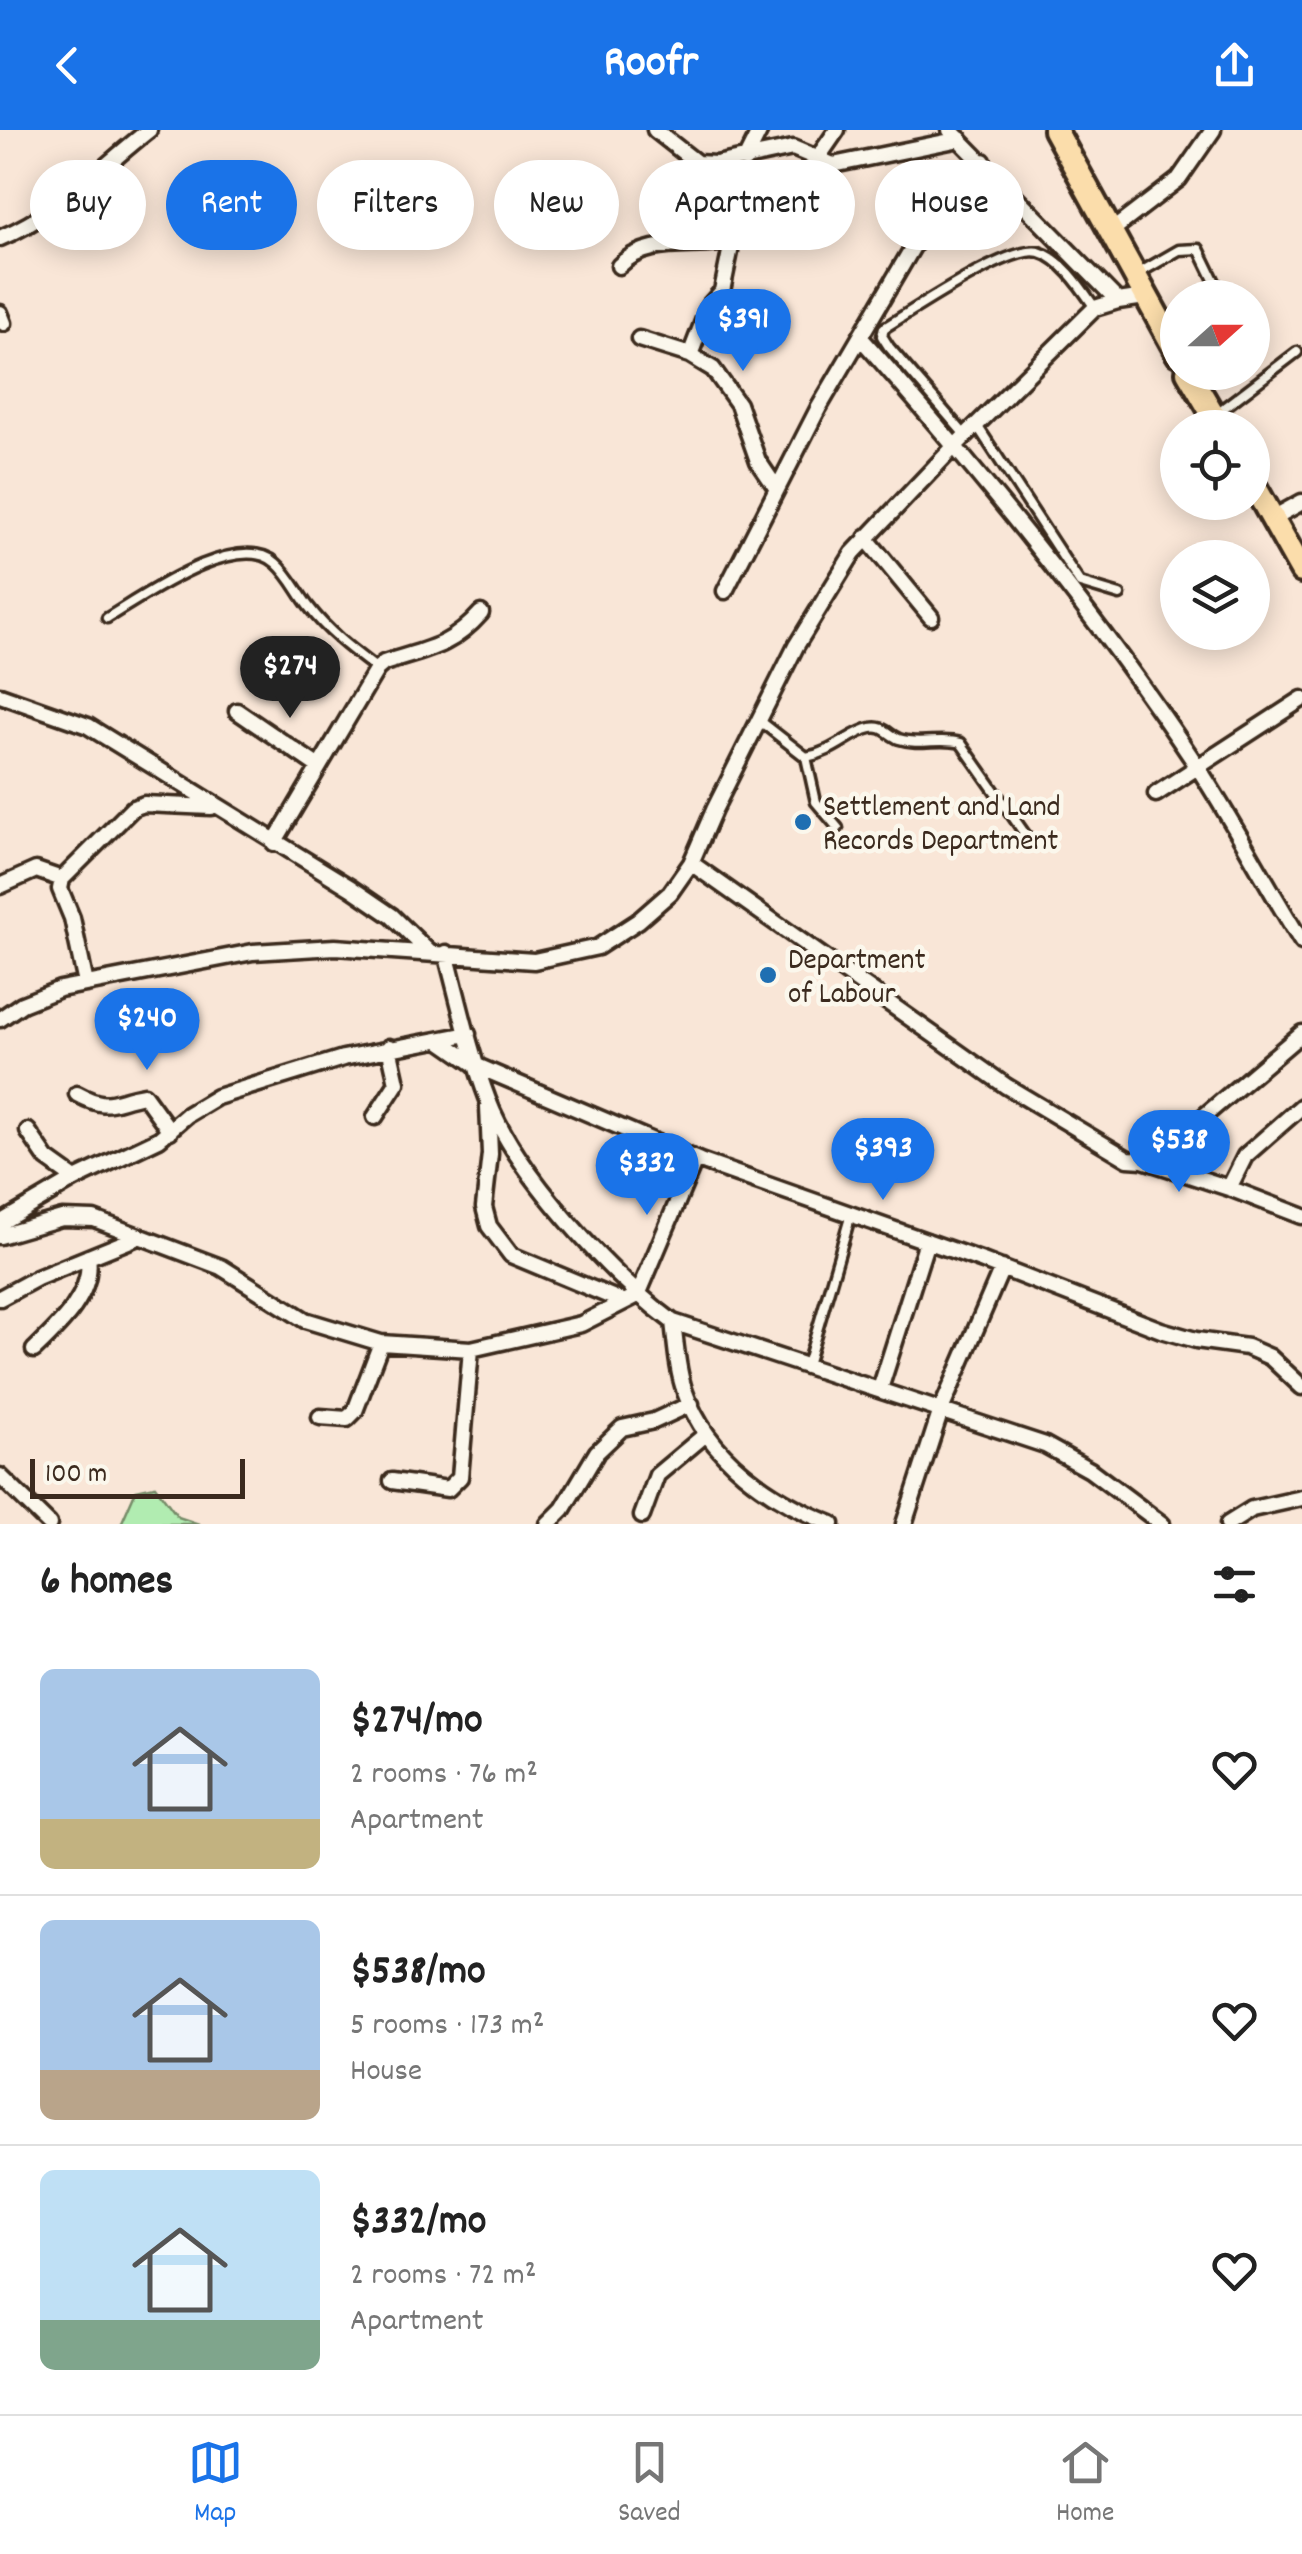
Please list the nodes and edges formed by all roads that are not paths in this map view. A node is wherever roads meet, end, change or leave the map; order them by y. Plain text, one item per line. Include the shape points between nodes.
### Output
1 (149, 130) edge
2 (655, 130) edge
3 (760, 130) edge
4 (836, 130) edge
5 (1055, 130) edge
6 (1213, 130) edge
7 (955, 135) edge
8 (818, 159) junction
9 (693, 160) edge
10 (745, 160) joint
11 (982, 160) edge
12 (1024, 204) edge
13 (1110, 232) junction
14 (0, 238) edge
15 (649, 250) edge
16 (730, 250) edge
17 (911, 250) edge
18 (619, 266) dead end
19 (1134, 276) junction
20 (1214, 280) edge
21 (1145, 297) junction
22 (1118, 302) junction
23 (1095, 308) junction
24 (1160, 319) edge
25 (860, 337) junction
26 (639, 339) dead end
27 (1297, 352) dead end
28 (690, 355) junction
29 (1230, 410) edge
30 (965, 435) junction
31 (777, 489) junction
32 (1302, 502) edge
33 (1270, 511) edge
34 (1274, 518) junction
35 (866, 538) junction
36 (1302, 571) edge
37 (725, 591) dead end
38 (1120, 594) dead end
39 (481, 612) dead end
40 (931, 616) dead end
41 (107, 618) dead end
42 (378, 669) junction
43 (0, 694) edge
44 (1302, 700) edge
45 (237, 711) dead end
46 (760, 722) junction
47 (806, 757) junction
48 (319, 767) junction
49 (1198, 767) junction
50 (1156, 794) dead end
51 (217, 807) junction
52 (838, 828) dead end
53 (1027, 837) dead end
54 (274, 843) junction
55 (691, 863) junction
56 (62, 879) junction
57 (0, 886) edge
58 (1302, 942) edge
59 (428, 952) junction
60 (446, 953) junction
61 (86, 984) junction
62 (0, 1019) edge
63 (1302, 1032) edge
64 (468, 1034) junction
65 (441, 1041) junction
66 (389, 1047) junction
67 (478, 1066) junction
68 (77, 1094) dead end
69 (488, 1102) junction
70 (1302, 1106) edge
71 (375, 1116) dead end
72 (28, 1131) dead end
73 (170, 1132) junction
74 (696, 1160) junction
75 (1143, 1160) junction
76 (76, 1179) junction
77 (1228, 1188) junction
78 (851, 1214) junction
79 (1302, 1216) edge
80 (0, 1223) edge
81 (0, 1236) edge
82 (138, 1237) junction
83 (927, 1241) junction
84 (88, 1257) junction
85 (1002, 1268) junction
86 (0, 1298) edge
87 (631, 1298) junction
88 (673, 1322) junction
89 (380, 1343) junction
90 (471, 1349) junction
91 (34, 1350) dead end
92 (807, 1365) junction
93 (1302, 1387) edge
94 (880, 1389) junction
95 (690, 1404) junction
96 (940, 1410) junction
97 (320, 1417) dead end
98 (706, 1434) junction
99 (0, 1476) edge
100 (392, 1481) dead end
101 (1302, 1498) edge
102 (642, 1516) dead end
103 (49, 1524) edge
104 (548, 1524) edge
105 (832, 1524) edge
106 (904, 1524) edge
107 (1162, 1524) edge
108 (1228, 1524) edge

1 - 14 street via 67,200
2 - 9 street
3 - 10 street
4 - 8 street
5 - 13 highway
6 - 13 street via 1179,179
7 - 8 street via 834,165
7 - 11 street
8 - 10 street via 792,148
12 - 22 street
13 - 19 highway
15 - 18 street
16 - 28 street via 722,292 709,306
17 - 25 street
19 - 20 lane via 1179,250 1199,250
19 - 21 highway
21 - 22 street
21 - 24 highway
22 - 23 street
23 - 30 street
23 - 30 lane via 1050,258 1020,252 884,328 889,347
25 - 30 street
25 - 31 street
26 - 28 street
27 - 29 lane
28 - 31 street via 713,369 738,404 758,461
30 - 35 street
30 - 38 lane via 1080,584
30 - 49 street
31 - 37 street
32 - 34 street
33 - 34 highway
34 - 36 highway
35 - 40 street
35 - 46 street via 796,646
39 - 42 street via 462,635
41 - 42 lane via 185,571 228,556 263,555 339,640
42 - 48 street
43 - 51 street via 88,726
44 - 49 street
45 - 48 street
46 - 47 lane
46 - 55 street
47 - 52 lane via 816,802
47 - 53 lane via 869,728 916,742 961,743
48 - 54 street
49 - 50 street
49 - 58 street
51 - 54 street
51 - 56 street via 133,808
54 - 59 street via 392,916
55 - 60 street via 670,893 598,947 534,961
55 - 75 street via 1006,1086 1128,1159
56 - 57 street via 36,870
56 - 61 street
59 - 60 street
59 - 61 street via 253,952
60 - 64 street
61 - 62 street via 22,1004
63 - 75 street via 1156,1156
64 - 65 street
64 - 67 street
65 - 66 street
65 - 67 street
66 - 71 street via 397,1083
66 - 73 street via 217,1098
67 - 69 street
67 - 74 street
68 - 73 street via 114,1106 144,1095
69 - 87 street via 543,1190
69 - 87 street via 489,1226 511,1255
70 - 77 street via 1245,1156
72 - 76 street via 47,1158
73 - 76 street
74 - 78 street
74 - 87 street
75 - 77 street
76 - 80 street
77 - 79 street
78 - 83 street
78 - 92 lane
81 - 82 street via 77,1216
82 - 84 street
82 - 89 street via 221,1267 305,1320
83 - 85 street
83 - 94 street
84 - 86 street
84 - 91 street via 86,1285
85 - 93 street via 1161,1330 1247,1347 1270,1357
85 - 96 street
87 - 88 street
87 - 90 street via 581,1324
88 - 92 street
88 - 95 street
89 - 90 street
89 - 97 street via 356,1411 347,1418
90 - 100 street via 460,1477 448,1489
92 - 94 street
94 - 96 street
95 - 98 street
95 - 104 street via 622,1428 597,1452
96 - 106 street
96 - 107 street via 1045,1446
98 - 102 street via 657,1475
98 - 105 street via 790,1508
99 - 103 street
101 - 108 street via 1252,1509

